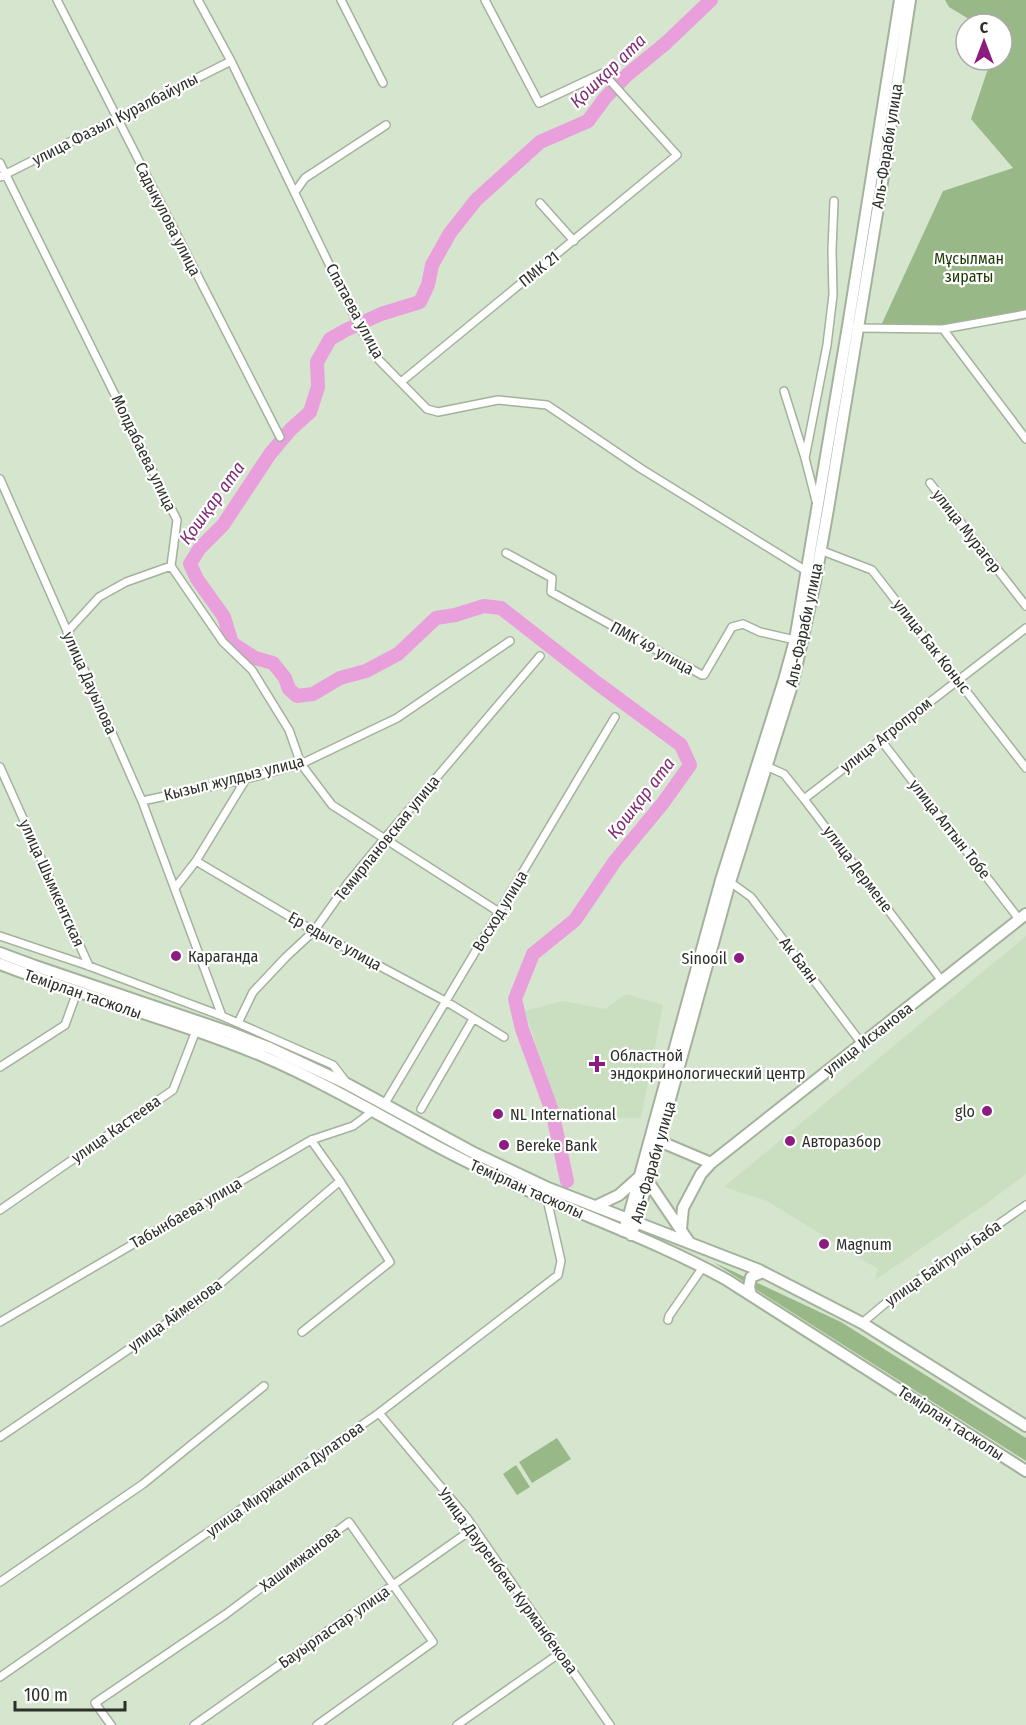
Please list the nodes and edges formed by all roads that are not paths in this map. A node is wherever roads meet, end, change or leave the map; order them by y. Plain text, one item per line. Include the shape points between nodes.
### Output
1 (57, 0) edge
2 (198, 0) edge
3 (340, 0) edge
4 (485, 0) edge
5 (900, 0) edge
6 (910, 0) edge
7 (231, 61) junction
8 (383, 83) dead end
9 (117, 119) junction
10 (386, 125) dead end
11 (0, 163) edge
12 (3, 176) edge
13 (295, 192) junction
14 (834, 201) dead end
15 (540, 203) dead end
16 (574, 241) junction
17 (1026, 314) edge
18 (853, 327) junction
19 (943, 329) junction
20 (401, 382) junction
21 (784, 391) dead end
22 (280, 436) dead end
23 (1026, 439) edge
24 (805, 458) junction
25 (0, 479) edge
26 (930, 483) dead end
27 (818, 506) junction
28 (819, 550) junction
29 (506, 553) dead end
30 (171, 566) junction
31 (811, 573) junction
32 (1026, 606) edge
33 (1026, 628) edge
34 (67, 632) junction
35 (795, 640) junction
36 (510, 641) dead end
37 (540, 656) dead end
38 (958, 679) junction
39 (615, 717) dead end
40 (880, 739) junction
41 (301, 764) junction
42 (766, 766) junction
43 (0, 767) edge
44 (1026, 768) edge
45 (246, 779) junction
46 (804, 799) junction
47 (142, 801) junction
48 (385, 838) junction
49 (196, 861) junction
50 (730, 882) junction
51 (175, 888) junction
52 (499, 912) junction
53 (1023, 916) edge
54 (314, 931) junction
55 (0, 936) edge
56 (0, 953) edge
57 (0, 964) edge
58 (89, 966) junction
59 (942, 981) junction
60 (77, 992) junction
61 (447, 1002) junction
62 (222, 1016) junction
63 (473, 1019) junction
64 (238, 1023) junction
65 (198, 1027) junction
66 (504, 1037) dead end
67 (862, 1044) junction
68 (0, 1067) edge
69 (347, 1084) junction
70 (384, 1105) junction
71 (421, 1109) dead end
72 (373, 1111) junction
73 (311, 1140) junction
74 (659, 1141) junction
75 (711, 1163) junction
76 (643, 1179) junction
77 (340, 1181) junction
78 (547, 1199) junction
79 (1026, 1205) edge
80 (596, 1206) junction
81 (0, 1210) edge
82 (632, 1220) junction
83 (681, 1229) junction
84 (627, 1233) junction
85 (689, 1242) junction
86 (704, 1267) junction
87 (763, 1272) junction
88 (751, 1295) junction
89 (668, 1320) dead end
90 (0, 1322) edge
91 (862, 1323) junction
92 (302, 1332) dead end
93 (264, 1386) dead end
94 (379, 1413) junction
95 (1026, 1426) edge
96 (0, 1437) edge
97 (1026, 1471) edge
98 (474, 1528) junction
99 (0, 1582) edge
100 (393, 1585) junction
101 (560, 1653) junction
102 (0, 1677) edge
103 (111, 1725) edge
104 (194, 1725) edge
105 (317, 1725) edge
106 (457, 1725) edge
107 (610, 1725) edge

1 - 9 street, Садыкулова улица
2 - 7 street, Спатаева улица
3 - 8 street
4 - 16 street, ПМК 21 via 539,103 603,73 677,155
5 - 18 main road, Аль-Фараби улица
6 - 18 main road, Аль-Фараби улица
7 - 9 street, улица Фазыл Куралбайулы
7 - 13 street, Спатаева улица
9 - 12 street, улица Фазыл Куралбайулы
9 - 22 street, Садыкулова улица
10 - 13 street via 305,178
11 - 12 street, Молдабаева улица
12 - 30 street, Молдабаева улица via 177,519
13 - 20 street, Спатаева улица via 363,332 380,360
14 - 24 street via 833,295
15 - 16 street
16 - 20 street, ПМК 21
17 - 19 street
18 - 19 street
18 - 27 main road, Аль-Фараби улица
18 - 28 main road, Аль-Фараби улица
19 - 23 street
20 - 31 street, Спатаева улица via 427,410 438,412 498,400 547,405 640,468
21 - 24 street
24 - 27 street
25 - 34 street, улица Дауылова
26 - 32 street, улица Мурагер
27 - 31 main road, Аль-Фараби улица
28 - 31 main road, Аль-Фараби улица
28 - 38 street, улица Бак Коныс via 872,570
29 - 35 street, ПМК 49 улица via 552,578 551,592 702,675 737,625
30 - 34 street via 126,582 99,597
30 - 41 street via 223,642 252,670 289,730
31 - 35 main road, Аль-Фараби улица
31 - 42 main road, Аль-Фараби улица via 793,682
33 - 38 street, улица Агропром
34 - 47 street, улица Дауылова
35 - 76 main road, Аль-Фараби улица via 721,879
36 - 41 street, Кызыл жулдыз улица via 397,718
37 - 48 street, Темирлановская улица
38 - 40 street, улица Агропром
38 - 44 street, улица Бак Коныс
39 - 52 street, Восход улица
40 - 46 street, улица Агропром
40 - 53 street, улица Алтын Тобе
41 - 45 street, Кызыл жулдыз улица
41 - 48 street via 332,805
42 - 46 street, улица Дермене via 784,774
42 - 50 main road, Аль-Фараби улица
43 - 58 street, улица Шымкентская
45 - 47 street, Кызыл жулдыз улица
45 - 49 street
46 - 59 street, улица Дермене
47 - 51 street, улица Дауылова
48 - 52 street
48 - 54 street, Темирлановская улица
49 - 51 street
49 - 54 street, Ер едыге улица
50 - 67 street, Ак Баян via 751,897
50 - 74 main road, Аль-Фараби улица
51 - 62 street, улица Дауылова
52 - 61 street, Восход улица
53 - 59 main road, улица Исханова
54 - 61 street, Ер едыге улица
54 - 64 street, Темирлановская улица via 253,992
55 - 58 street
56 - 65 main road, Темірлан тасжолы
57 - 60 main road, Темірлан тасжолы
58 - 62 street
59 - 67 main road, улица Исханова
60 - 65 main road, Темірлан тасжолы
60 - 68 street via 65,1025
61 - 63 street, Ер едыге улица
61 - 70 street, Восход улица
62 - 64 street
63 - 66 street, Ер едыге улица
63 - 71 street
64 - 69 street via 333,1065
65 - 69 main road, Темірлан тасжолы via 270,1048
65 - 72 main road, Темірлан тасжолы
65 - 81 street, улица Кастеева via 173,1090
67 - 75 main road, улица Исханова
69 - 70 main road, Темірлан тасжолы
70 - 80 main road, Темірлан тасжолы via 472,1152
72 - 73 street, Табынбаева улица via 353,1126
72 - 78 main road, Темірлан тасжолы via 467,1162
73 - 77 street
73 - 90 street, Табынбаева улица
74 - 75 main road
74 - 76 main road, Аль-Фараби улица
75 - 83 main road, улица Исханова via 683,1208
76 - 80 main road
76 - 82 main road, Аль-Фараби улица
76 - 83 main road
77 - 92 street via 390,1262
77 - 96 street, улица Айменова via 201,1299
78 - 84 main road, Темірлан тасжолы
78 - 94 street, улица Миржакипа Дулатова via 561,1261 558,1275
79 - 91 street, улица Байтулы Баба
80 - 82 main road, Темірлан тасжолы
82 - 84 main road, Аль-Фараби улица
82 - 85 main road, Темірлан тасжолы
83 - 85 main road
84 - 86 main road, Темірлан тасжолы
85 - 87 main road, Темірлан тасжолы
86 - 88 main road, Темірлан тасжолы
86 - 89 street
87 - 88 main road via 751,1277
87 - 91 main road, Темірлан тасжолы
88 - 97 main road, Темірлан тасжолы
91 - 95 main road, Темірлан тасжолы
93 - 99 street via 143,1484
94 - 98 street, Улица Дауренбека Курманбекова
94 - 102 street, улица Миржакипа Дулатова
98 - 100 street, Бауырластар улица
98 - 101 street, Улица Дауренбека Курманбекова
100 - 103 street, Хашимжанова via 349,1522 226,1614 95,1702
100 - 104 street, Бауырластар улица
100 - 105 street, Хашимжанова via 433,1642
101 - 106 street
101 - 107 street, Улица Дауренбека Курманбекова

